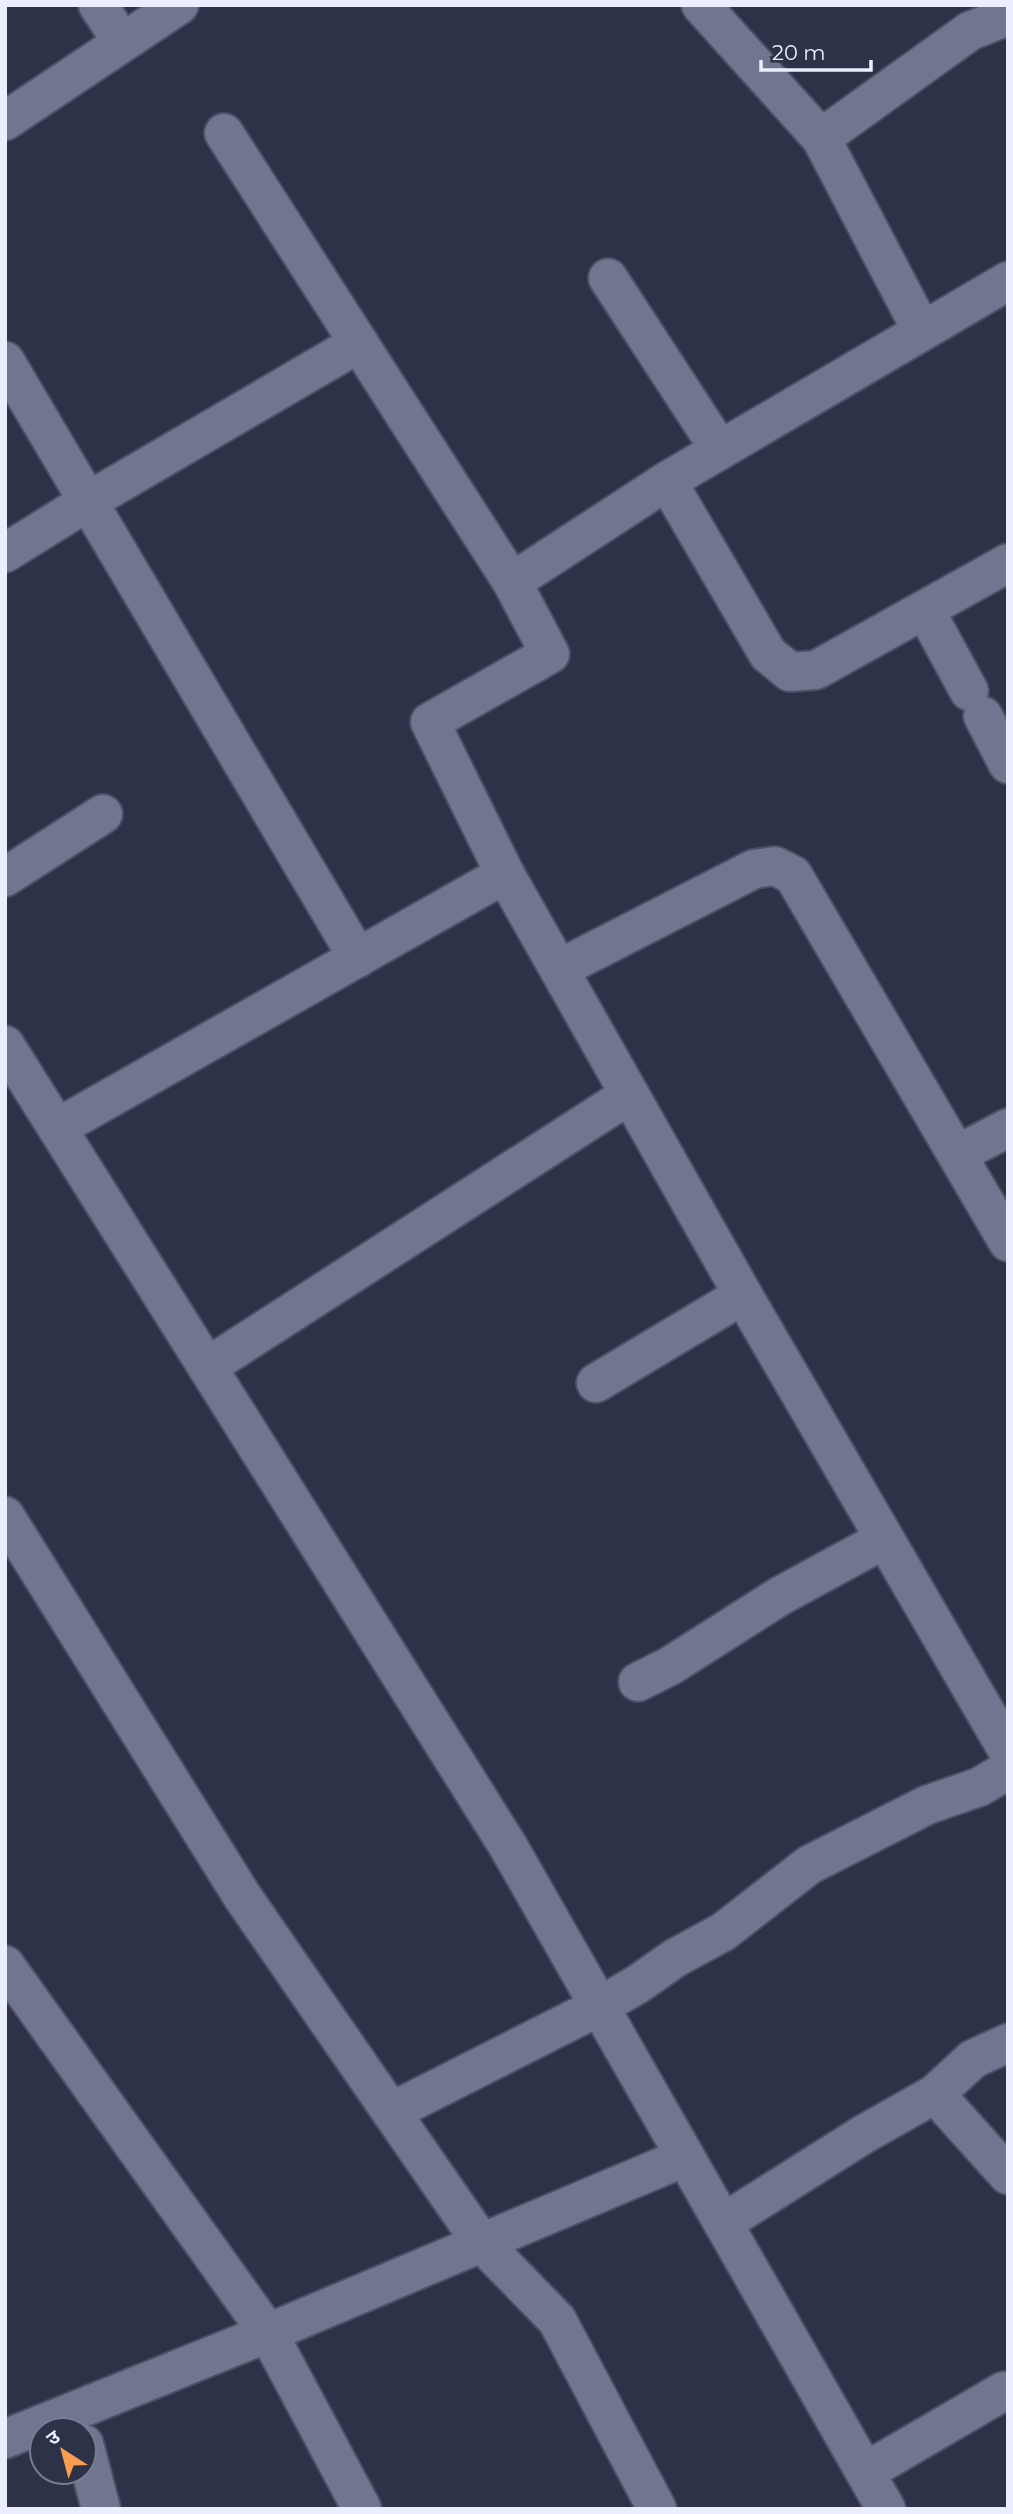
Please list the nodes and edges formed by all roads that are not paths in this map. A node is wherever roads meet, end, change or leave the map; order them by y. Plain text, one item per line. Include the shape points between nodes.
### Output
1 (98, 5) edge
2 (178, 5) edge
3 (701, 5) edge
4 (1002, 5) edge
5 (1008, 15) edge
6 (122, 42) junction
7 (5, 121) edge
8 (224, 133) dead end
9 (821, 138) junction
10 (608, 278) dead end
11 (1008, 281) edge
12 (922, 331) junction
13 (359, 343) junction
14 (5, 361) edge
15 (720, 450) junction
16 (667, 481) junction
17 (87, 502) junction
18 (5, 553) edge
19 (1008, 564) edge
20 (512, 582) junction
21 (925, 610) junction
22 (1008, 764) edge
23 (103, 814) dead end
24 (505, 874) junction
25 (5, 877) edge
26 (358, 958) junction
27 (559, 969) junction
28 (5, 1045) edge
29 (629, 1095) junction
30 (57, 1128) junction
31 (1008, 1128) edge
32 (958, 1154) junction
33 (1008, 1242) edge
34 (743, 1295) junction
35 (207, 1367) junction
36 (596, 1383) dead end
37 (7, 1524) edge
38 (883, 1540) junction
39 (638, 1682) dead end
40 (1008, 1751) edge
41 (1008, 1770) edge
42 (5, 1965) edge
43 (600, 2006) junction
44 (1008, 2043) edge
45 (935, 2094) junction
46 (391, 2112) junction
47 (685, 2157) junction
48 (1008, 2175) edge
49 (723, 2223) junction
50 (481, 2242) junction
51 (268, 2333) junction
52 (1004, 2392) dead end
53 (98, 2419) edge
54 (28, 2436) edge
55 (5, 2439) edge
56 (865, 2472) junction
57 (95, 2486) edge
58 (101, 2509) edge
59 (362, 2509) edge
60 (657, 2509) edge
61 (886, 2509) edge

1 - 6 street
2 - 6 street
3 - 9 street
4 - 5 street
5 - 9 street via 970,31
6 - 7 street
8 - 13 street
9 - 12 street
10 - 15 street
11 - 12 street
12 - 15 street
13 - 17 street
13 - 20 street
14 - 17 street
15 - 16 street
16 - 20 street
16 - 21 street via 768,654 790,672 816,670
17 - 18 street
17 - 26 street
19 - 21 street
20 - 24 street via 550,654 430,722
21 - 22 street
23 - 25 street
24 - 26 street
24 - 27 street
26 - 30 street
27 - 29 street
27 - 32 street via 754,869 775,866 793,875
28 - 30 street
29 - 34 street
29 - 35 street
30 - 35 street
31 - 32 street
32 - 33 street
34 - 36 street
34 - 38 street
35 - 43 street via 508,1846
37 - 46 street via 242,1896
38 - 39 street
38 - 40 street
41 - 43 street via 979,1787 927,1805 809,1866 723,1932
42 - 51 street
43 - 46 street
43 - 47 street
44 - 45 street via 973,2059
45 - 48 street
45 - 49 street
46 - 50 street
47 - 49 street
47 - 50 street
49 - 56 street
50 - 51 street
50 - 60 street via 557,2320
51 - 53 street
51 - 59 street
52 - 56 street
54 - 55 street
56 - 61 street
57 - 58 street

